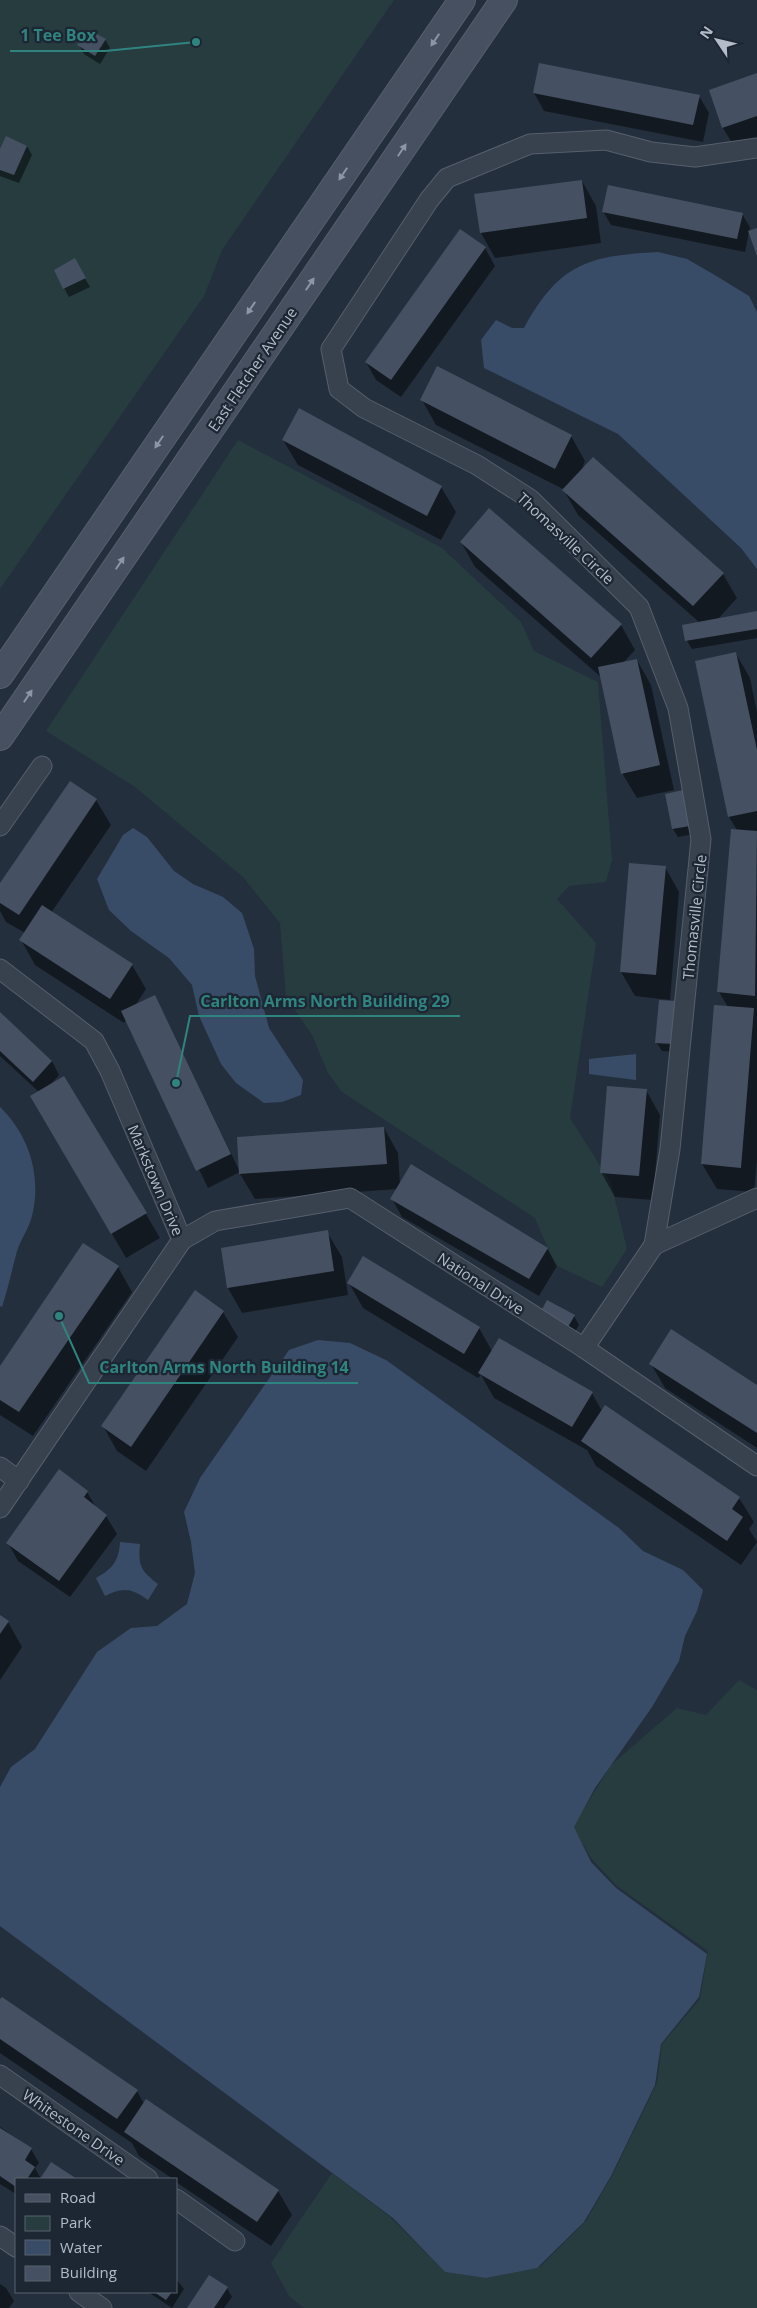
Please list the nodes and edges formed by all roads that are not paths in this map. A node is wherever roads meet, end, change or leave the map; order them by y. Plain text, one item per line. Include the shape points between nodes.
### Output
1 (462, 0) edge
2 (504, 0) edge
3 (757, 148) edge
4 (0, 675) edge
5 (0, 737) edge
6 (42, 766) dead end
7 (0, 826) edge
8 (0, 970) edge
9 (757, 1198) edge
10 (182, 1240) junction
11 (654, 1245) junction
12 (584, 1348) junction
13 (757, 1466) edge
14 (0, 1467) edge
15 (19, 1481) junction
16 (1, 1506) edge
17 (0, 2075) edge
18 (147, 2178) edge
19 (178, 2200) edge
20 (0, 2236) edge
21 (235, 2241) dead end
22 (15, 2246) edge
23 (80, 2293) edge
24 (102, 2308) edge

1 -> 4 main road
5 -> 2 main road, East Fletcher Avenue
3 - 11 street, Thomasville Circle via 695,157 651,152 606,140 530,144 447,178 429,200 331,349 339,388 364,408 477,465 530,499 639,607 678,708 702,839 670,1149
6 - 7 street
8 - 10 street, Markstown Drive via 94,1041 110,1071
9 - 11 street
10 - 12 street, National Drive via 215,1221 350,1198
10 - 15 street, Markstown Drive
11 - 12 street, Thomasville Circle
12 - 13 street, National Drive
14 - 15 street
15 - 16 street, Markstown Drive
17 - 18 street, Whitestone Drive
19 - 21 street
20 - 22 street
23 - 24 street

